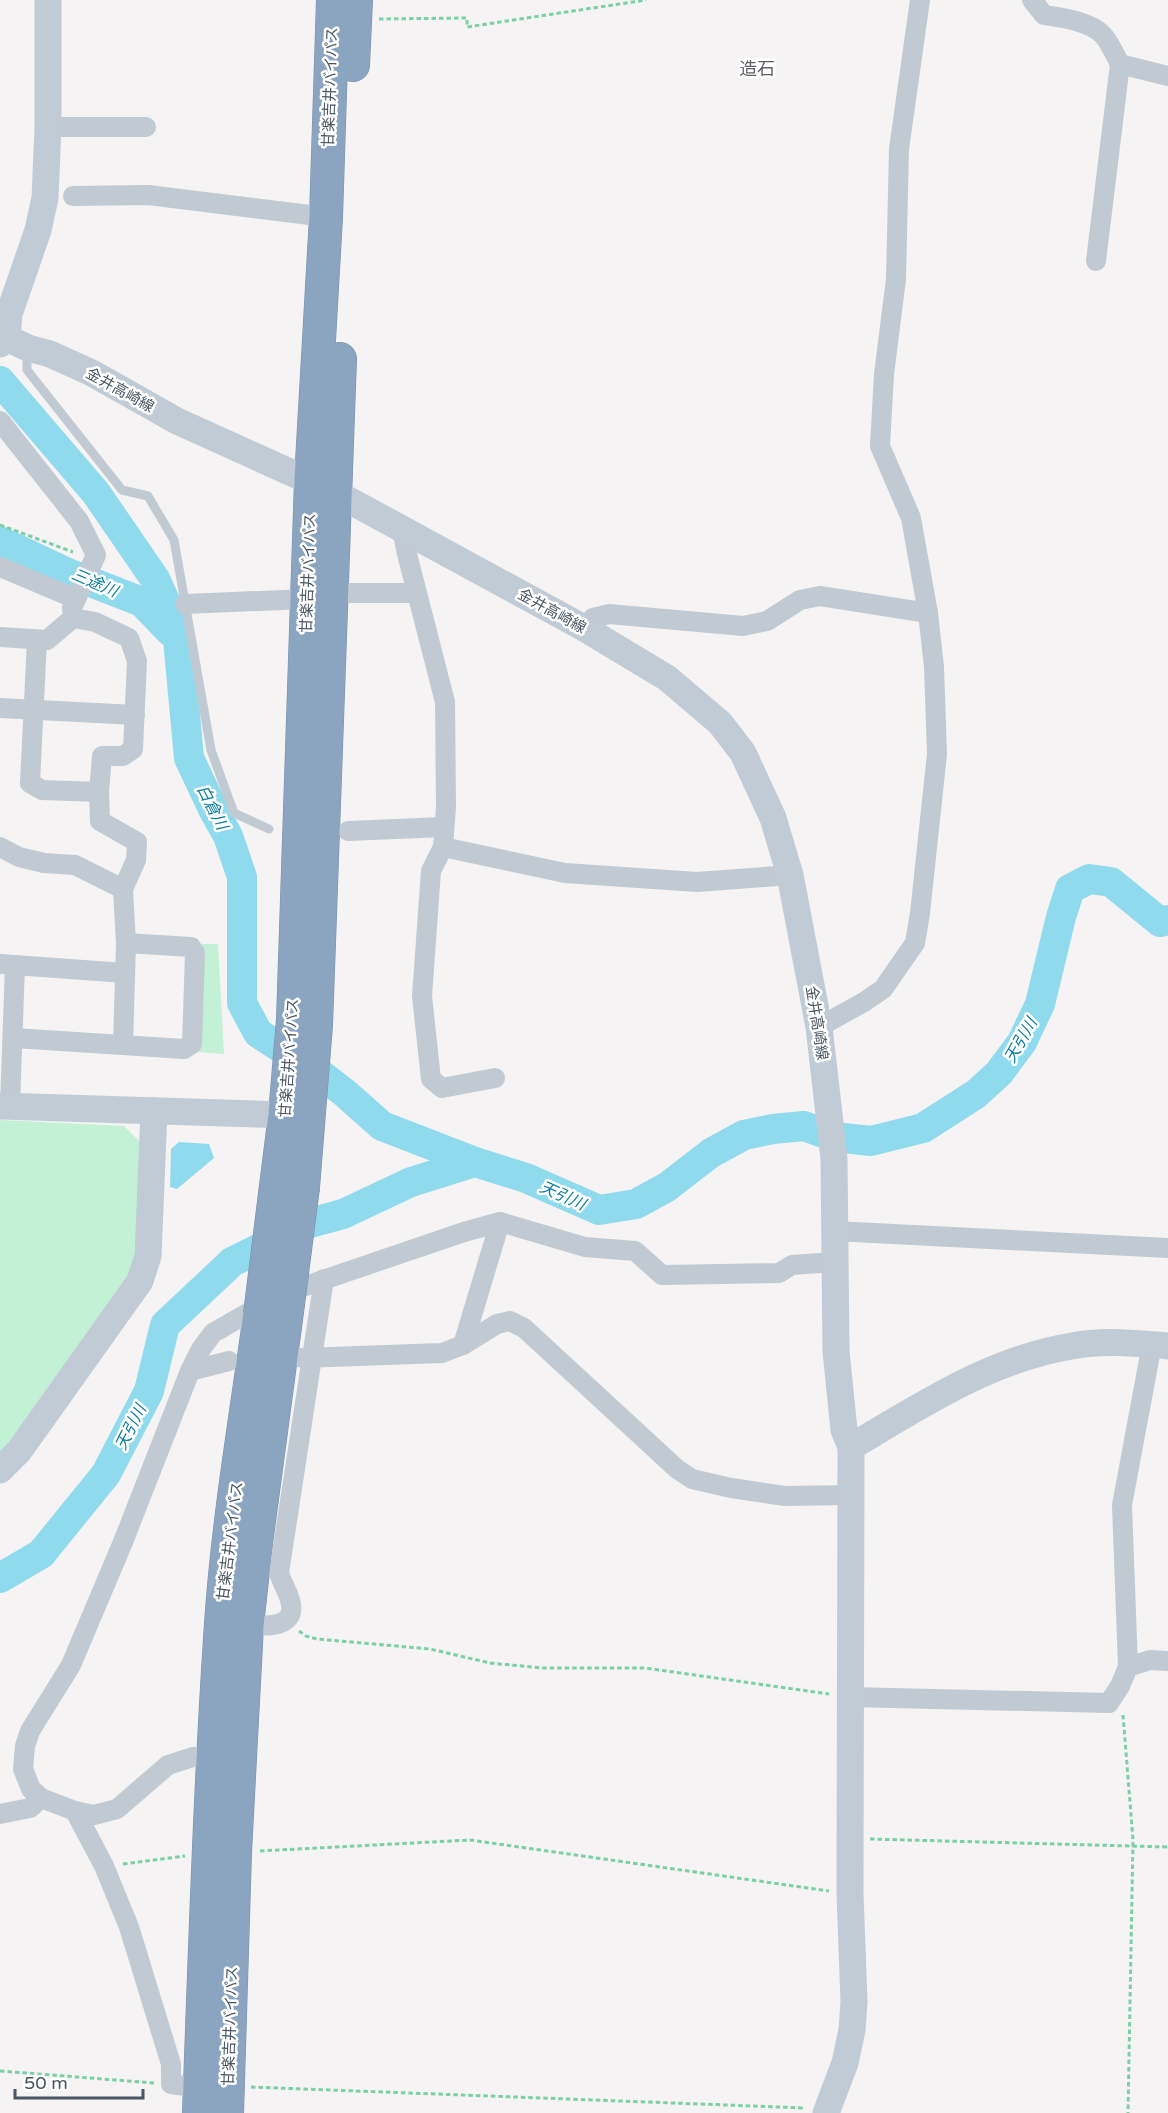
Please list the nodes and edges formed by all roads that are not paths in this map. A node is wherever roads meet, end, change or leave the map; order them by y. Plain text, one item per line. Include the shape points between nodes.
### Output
1 (48, 0) edge
2 (920, 0) edge
3 (1032, 0) edge
4 (348, 7) edge
5 (1120, 64) junction
6 (1168, 76) edge
7 (48, 127) junction
8 (146, 127) dead end
9 (73, 196) dead end
10 (326, 218) junction
11 (1096, 261) dead end
12 (12, 344) edge
13 (0, 421) edge
14 (323, 486) junction
15 (402, 529) junction
16 (0, 567) edge
17 (417, 593) junction
18 (320, 596) junction
19 (77, 601) junction
20 (185, 604) junction
21 (928, 613) junction
22 (584, 628) junction
23 (0, 637) edge
24 (37, 640) junction
25 (0, 708) edge
26 (33, 710) junction
27 (135, 715) junction
28 (99, 792) junction
29 (444, 827) junction
30 (269, 829) dead end
31 (348, 831) dead end
32 (0, 847) edge
33 (442, 847) junction
34 (790, 875) junction
35 (123, 889) junction
36 (126, 943) junction
37 (8, 964) edge
38 (125, 973) junction
39 (819, 1027) junction
40 (14, 1038) junction
41 (123, 1045) junction
42 (495, 1078) dead end
43 (295, 1098) junction
44 (5, 1106) edge
45 (154, 1111) junction
46 (500, 1222) junction
47 (834, 1231) junction
48 (1168, 1248) edge
49 (834, 1262) junction
50 (324, 1279) junction
51 (274, 1309) junction
52 (463, 1345) junction
53 (1160, 1345) edge
54 (307, 1357) junction
55 (229, 1361) dead end
56 (190, 1371) junction
57 (851, 1447) junction
58 (0, 1470) edge
59 (851, 1495) junction
60 (247, 1625) junction
61 (1168, 1661) edge
62 (1128, 1667) junction
63 (850, 1697) junction
64 (214, 1757) junction
65 (41, 1798) junction
66 (75, 1811) junction
67 (0, 1814) edge
68 (222, 1852) junction
69 (205, 2097) edge
70 (827, 2111) edge

1 - 7 main road
2 - 21 street via 899,149 896,279 880,446 911,518
3 - 5 street via 1044,15 1088,26 1102,34
4 - 10 highway, 甘楽吉井バイパス
4 - 14 highway, 甘楽吉井バイパス
5 - 6 street
5 - 11 street
7 - 8 street
7 - 12 main road via 45,198 9,314
9 - 10 street via 148,195
10 - 14 highway, 甘楽吉井バイパス
12 - 14 main road, 金井高崎線 via 50,354 92,373 177,421
12 - 20 lane via 27,370 122,490 148,496 174,540
13 - 19 street via 79,521 96,555
14 - 15 main road, 金井高崎線
14 - 18 highway, 甘楽吉井バイパス
15 - 17 street
15 - 22 main road, 金井高崎線
16 - 19 street
17 - 18 street
17 - 29 street via 445,702
18 - 20 street
18 - 43 highway, 甘楽吉井バイパス via 305,1023
19 - 24 street via 47,640
19 - 27 street via 95,622 129,638 137,661
20 - 30 lane via 214,761 234,813
21 - 22 street via 820,596 800,600 767,621 743,626 609,614 593,618
21 - 39 street via 937,754 915,943 883,989
22 - 34 main road, 金井高崎線 via 667,678 720,723 756,778
23 - 24 street
24 - 26 street
25 - 26 street
26 - 27 street
26 - 28 street via 30,783 42,790
27 - 28 street via 133,749 123,756 102,756
28 - 35 street via 100,821 137,842 136,860
29 - 31 street
29 - 33 street
32 - 35 street via 44,863 75,865
33 - 34 street via 565,873 697,882
33 - 42 street via 431,871 422,996 431,1079 442,1088
34 - 39 main road, 金井高崎線
35 - 36 street
36 - 38 street
36 - 41 street via 191,947 195,953 192,1044 184,1049
37 - 38 street
37 - 40 street
38 - 41 street
39 - 47 main road, 金井高崎線 via 834,1158
40 - 41 street
40 - 44 street
43 - 45 main road
43 - 51 highway, 甘楽吉井バイパス, bridge via 289,1191
44 - 45 main road
45 - 58 main road via 148,1256 140,1281 19,1451
46 - 49 street via 585,1247 635,1251 662,1275 779,1273 792,1265
46 - 50 street
46 - 52 street
47 - 48 street
47 - 49 main road
49 - 57 main road via 836,1351 844,1430
50 - 54 street
50 - 56 street via 279,1295 213,1334
51 - 60 highway, 甘楽吉井バイパス
51 - 64 highway, 甘楽吉井バイパス via 229,1542
52 - 54 street via 442,1353
52 - 59 street via 510,1320 524,1328 692,1479 785,1496
53 - 57 main road via 1098,1342 1023,1358 930,1399
53 - 62 street via 1122,1505
54 - 60 street via 279,1573 291,1614 272,1626
55 - 56 street
56 - 65 street via 71,1665 30,1731 23,1769 31,1789
57 - 59 main road
59 - 63 main road
60 - 68 highway, 甘楽吉井バイパス
61 - 62 street via 1150,1660
62 - 63 street via 1109,1703
63 - 70 main road via 854,2002 845,2063
64 - 66 street via 193,1757 168,1765 117,1809 94,1815
64 - 68 highway, 甘楽吉井バイパス
65 - 66 street
65 - 67 street via 30,1808
66 - 69 street via 104,1866 129,1927 171,2064
68 - 69 highway, 甘楽吉井バイパス

